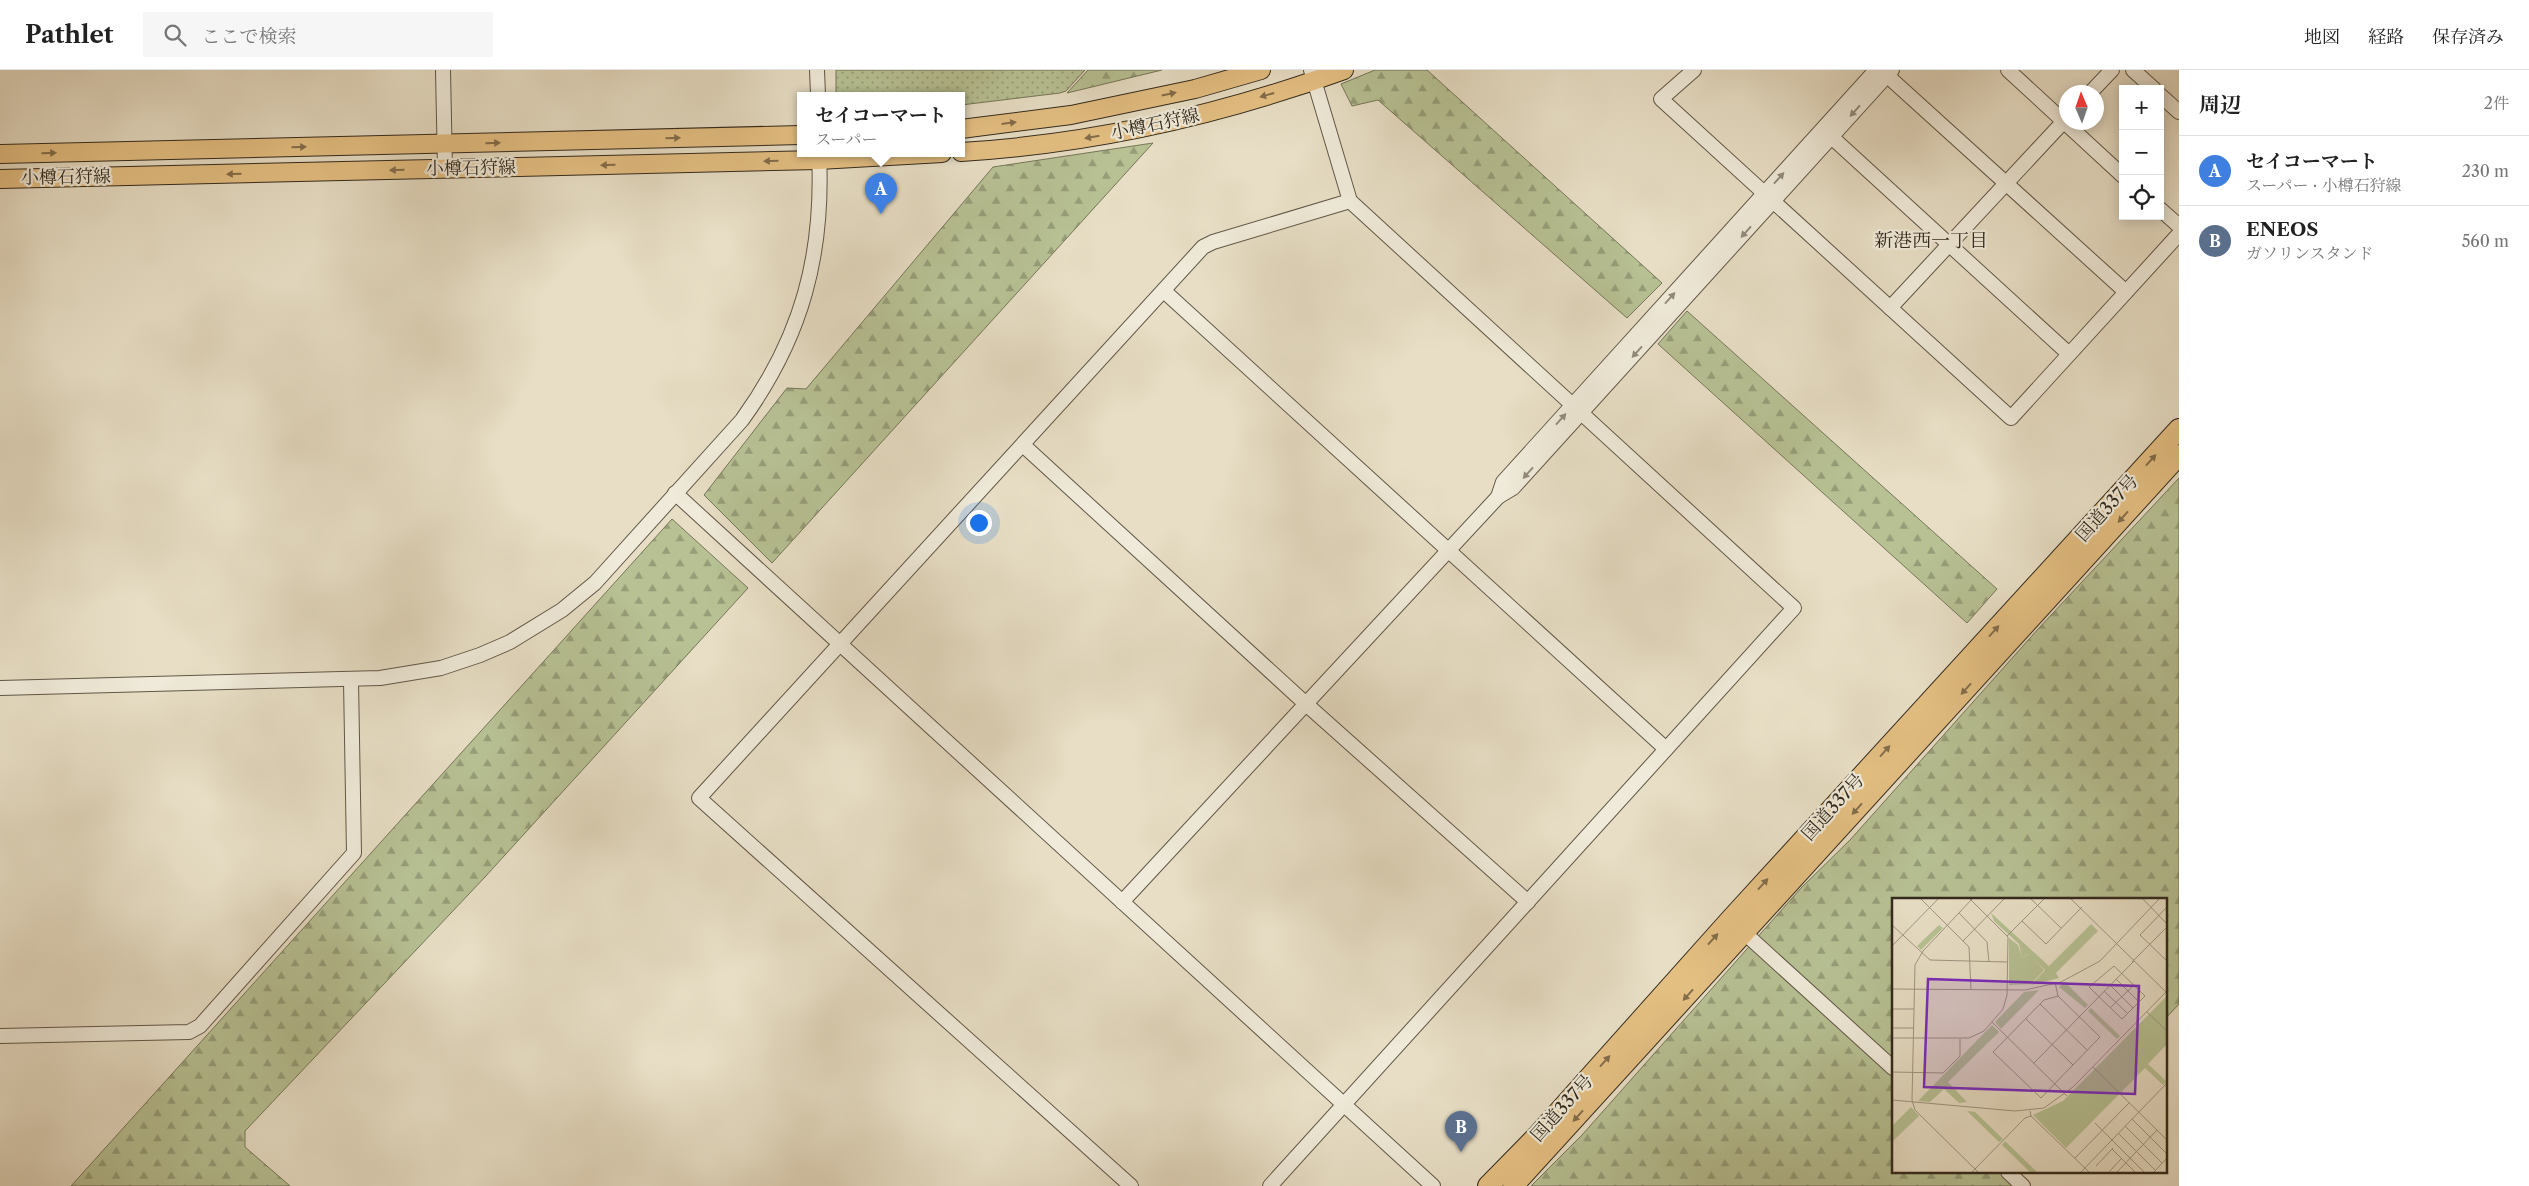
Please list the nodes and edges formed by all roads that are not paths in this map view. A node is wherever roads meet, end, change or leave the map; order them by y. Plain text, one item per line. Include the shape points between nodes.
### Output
1 (443, 70) edge
2 (817, 70) edge
3 (1261, 70) edge
4 (1344, 70) edge
5 (1694, 70) edge
6 (2008, 70) edge
7 (2112, 70) edge
8 (2133, 70) edge
9 (1884, 71) edge
10 (1313, 75) edge
11 (2098, 85) edge
12 (2150, 85) edge
13 (818, 92) edge
14 (2164, 99) edge
15 (2179, 112) edge
16 (2059, 115) edge
17 (2059, 127) edge
18 (965, 128) edge
19 (2075, 130) edge
20 (1827, 133) junction
21 (797, 135) edge
22 (444, 144) junction
23 (965, 152) edge
24 (0, 154) edge
25 (797, 157) edge
26 (819, 157) edge
27 (445, 169) junction
28 (2122, 175) edge
29 (0, 179) edge
30 (2007, 183) junction
31 (1768, 198) junction
32 (1350, 201) junction
33 (2164, 213) edge
34 (2179, 226) edge
35 (2179, 234) edge
36 (1949, 245) junction
37 (1164, 291) junction
38 (2126, 292) junction
39 (1890, 308) junction
40 (2069, 354) junction
41 (1578, 408) junction
42 (2179, 429) edge
43 (1023, 445) junction
44 (2179, 455) edge
45 (676, 494) junction
46 (1448, 551) junction
47 (840, 644) junction
48 (351, 680) junction
49 (0, 688) edge
50 (1306, 704) junction
51 (1666, 750) junction
52 (1122, 902) junction
53 (1528, 902) junction
54 (1737, 927) junction
55 (0, 1036) edge
56 (1892, 1067) edge
57 (1343, 1104) junction
58 (2010, 1174) edge
59 (1131, 1186) edge
60 (1270, 1186) edge
61 (1433, 1186) edge
62 (1488, 1186) edge
63 (1513, 1186) edge
64 (2023, 1186) edge

1 - 22 street
2 - 13 street
18 -> 3 main road, 小樽石狩線 via 1071,115 1195,89
4 - 10 main road, 小樽石狩線
5 - 31 street via 1662,99
6 - 16 street
7 - 11 street
8 - 12 street
9 - 20 street
9 - 30 street
10 -> 23 main road, 小樽石狩線 via 1209,112 1107,134 1010,149
10 - 32 street
14 - 15 street
17 - 30 street
19 - 28 street
20 - 31 street
20 - 36 street
22 -> 21 main road, 小樽石狩線
24 -> 22 main road, 小樽石狩線
22 - 27 street
25 -> 27 main road, 小樽石狩線
26 - 45 street via 820,209 816,246 797,324 762,392
27 -> 29 main road, 小樽石狩線
30 - 36 street
30 - 38 street
31 - 39 street
31 - 41 street
32 - 37 street via 1203,247
32 - 41 street
33 - 34 street
35 - 38 street
36 - 39 street
36 - 40 street
37 - 43 street
37 - 46 street
38 - 40 street
39 - 40 street via 2012,418
41 - 46 street via 1503,482 1498,497
41 - 51 street via 1794,608
54 -> 42 highway, 国道337号
43 - 47 street
43 - 50 street
44 -> 54 highway, 国道337号
45 - 47 street
45 - 48 street via 595,583 533,629 487,652 441,668
46 - 50 street
46 - 51 street
47 - 52 street
47 - 59 street via 699,798
48 - 49 street
48 - 55 street via 354,853 200,1026 189,1032
50 - 52 street
50 - 53 street
51 - 53 street
52 - 57 street
53 - 57 street
54 - 56 street
62 -> 54 highway, 国道337号
54 -> 63 highway, 国道337号
57 - 60 street
57 - 61 street
58 - 64 street

